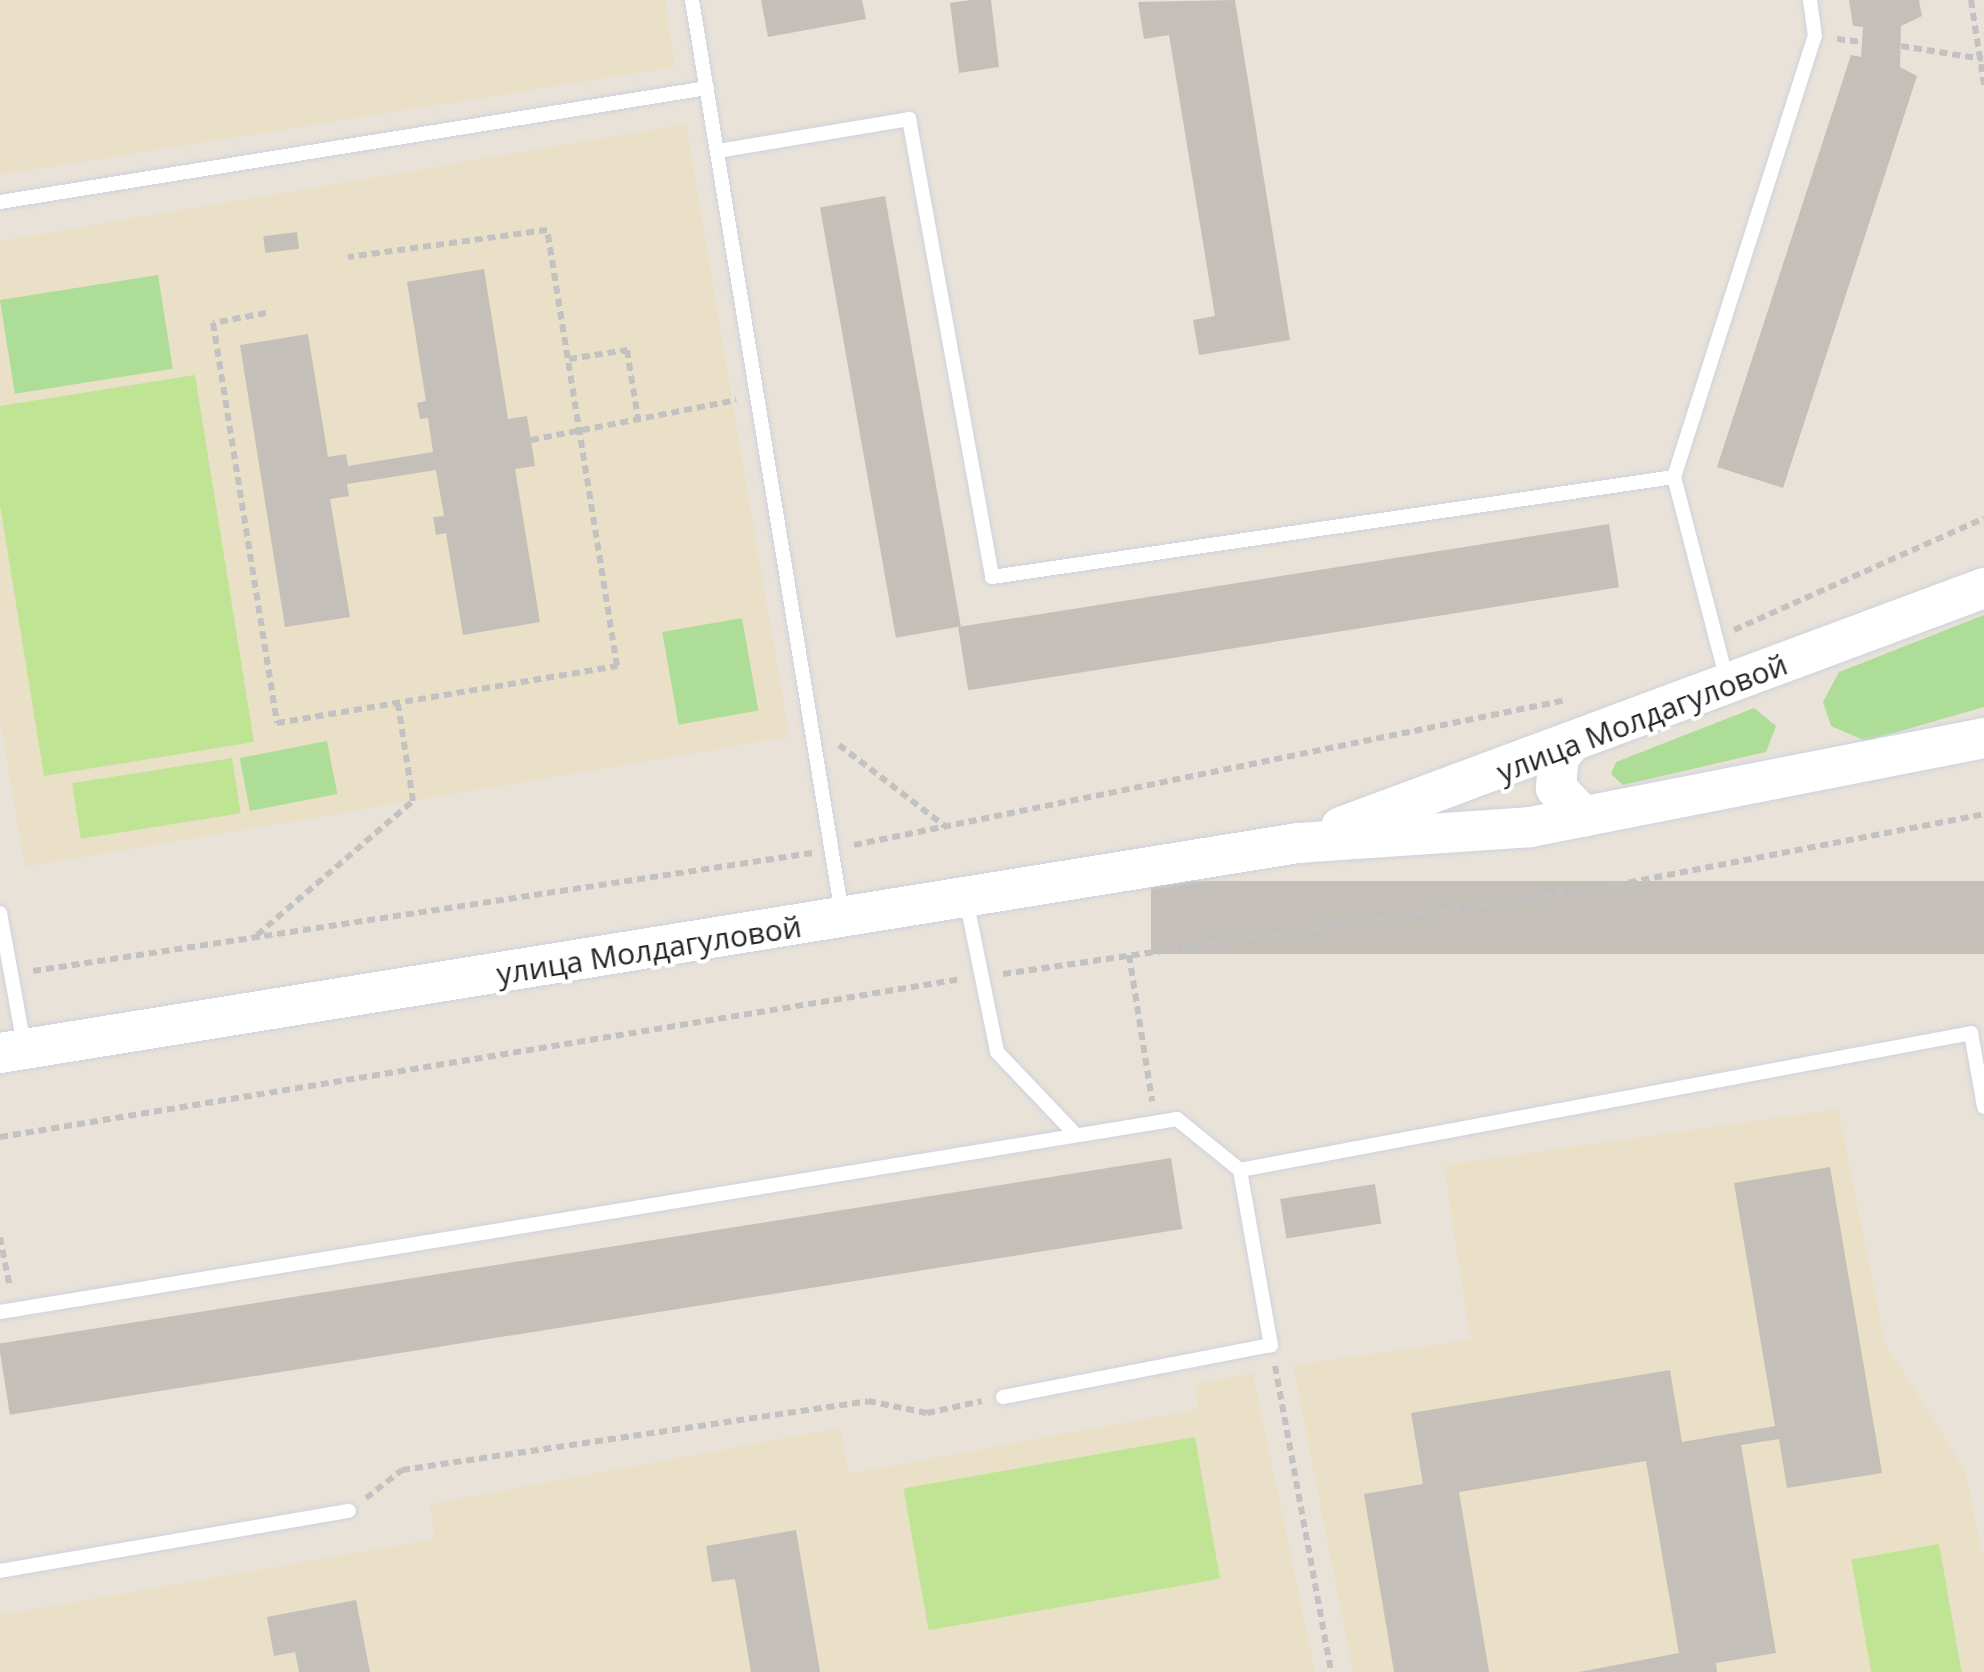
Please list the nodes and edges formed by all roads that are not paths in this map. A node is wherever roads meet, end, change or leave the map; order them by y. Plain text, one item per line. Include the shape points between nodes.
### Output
1 (692, 0) edge
2 (1810, 0) edge
3 (707, 88) junction
4 (718, 152) junction
5 (0, 202) edge
6 (1674, 477) junction
7 (1984, 588) edge
8 (1728, 685) junction
9 (1984, 738) edge
10 (1568, 745) junction
11 (1584, 817) junction
12 (1298, 843) junction
13 (966, 898) junction
14 (0, 913) edge
15 (842, 920) junction
16 (12, 1051) edge
17 (1984, 1107) edge
18 (1075, 1134) junction
19 (1240, 1170) junction
20 (7, 1310) edge
21 (1002, 1397) road end
22 (349, 1511) road end
23 (0, 1572) edge

1 - 3 lane
2 - 6 lane via 1816,36
3 - 4 lane
3 - 5 lane
4 - 6 lane via 908,119 992,577
4 - 15 lane
6 - 8 lane
7 - 8 main road, улица Молдагуловой
8 - 10 main road, улица Молдагуловой
9 - 11 main road, улица Молдагуловой
10 - 11 main road via 1559,757 1556,788
10 - 12 main road, улица Молдагуловой
11 - 12 main road, улица Молдагуловой via 1530,827
12 - 13 main road, улица Молдагуловой
13 - 15 main road, улица Молдагуловой
13 - 18 lane via 997,1052
14 - 16 lane
15 - 16 main road, улица Молдагуловой
17 - 19 lane via 1971,1033
18 - 19 lane via 1177,1119
18 - 20 lane
19 - 21 lane via 1271,1346
22 - 23 lane

